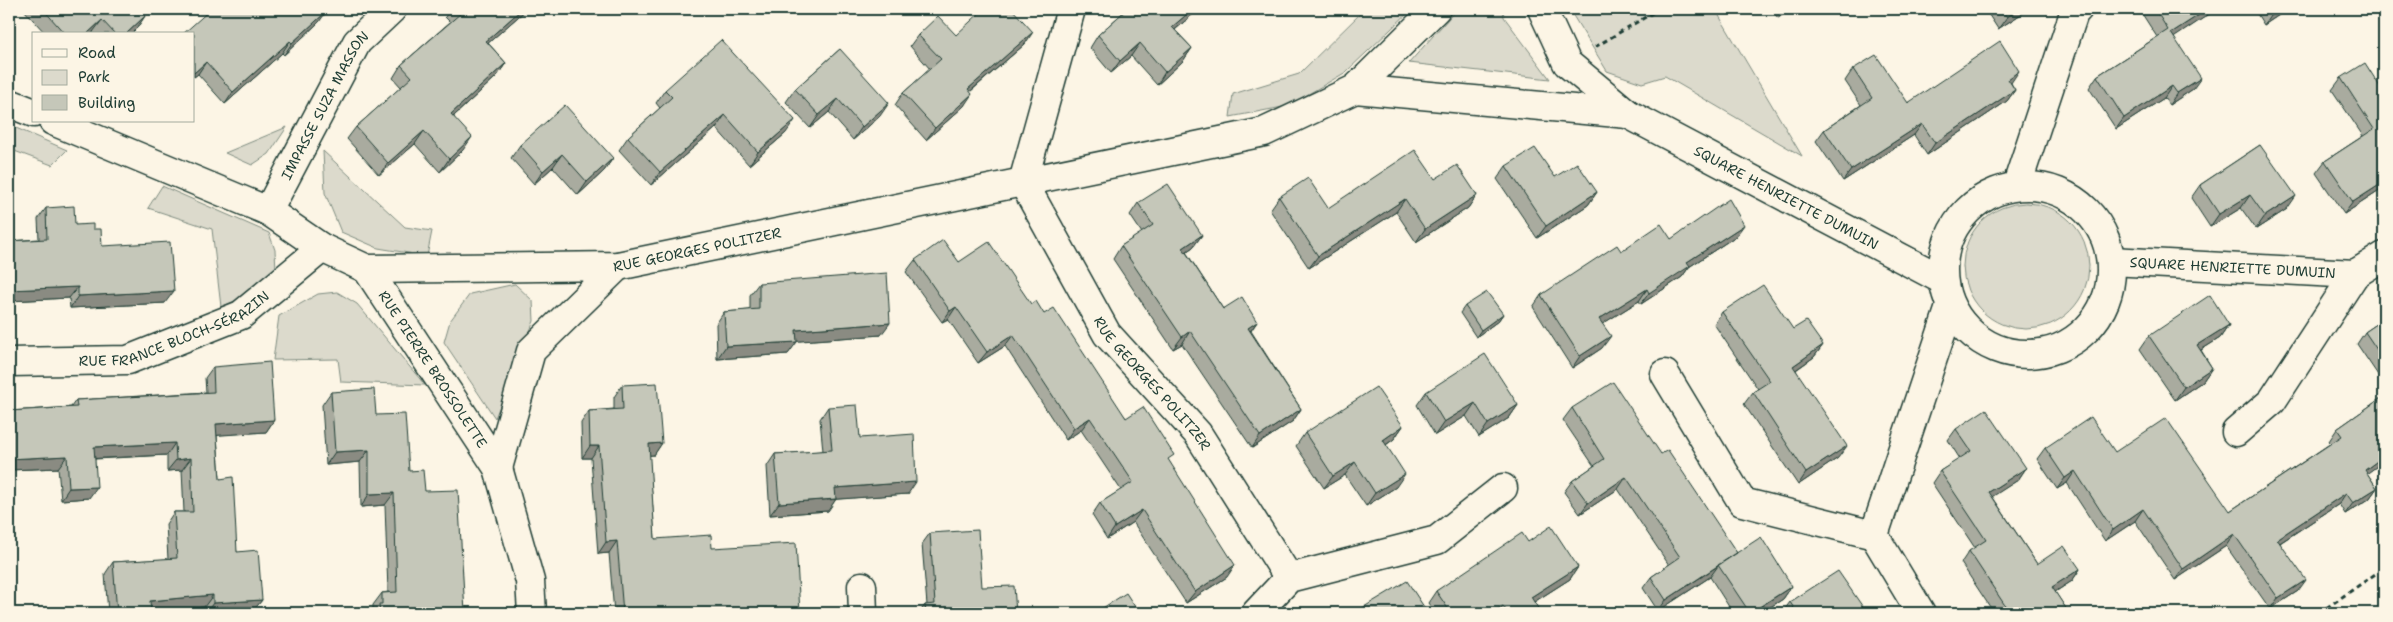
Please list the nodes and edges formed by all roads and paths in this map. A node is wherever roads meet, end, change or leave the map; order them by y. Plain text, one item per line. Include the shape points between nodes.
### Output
1 (392, 9) edge
2 (1071, 9) edge
3 (1436, 9) edge
4 (1542, 9) edge
5 (1660, 9) edge
6 (2078, 9) edge
7 (1567, 63) junction
8 (1355, 89) junction
9 (9, 103) edge
10 (32, 112) edge
11 (1628, 114) junction
12 (55, 122) edge
13 (1023, 182) junction
14 (2017, 185) junction
15 (268, 211) junction
16 (322, 248) junction
17 (2384, 256) edge
18 (2111, 261) junction
19 (618, 266) junction
20 (367, 270) junction
21 (2355, 274) junction
22 (1943, 280) junction
23 (1950, 308) junction
24 (9, 362) edge
25 (1665, 374) dead end
26 (2236, 432) dead end
27 (498, 468) junction
28 (1503, 488) dead end
29 (1874, 535) junction
30 (2384, 568) edge
31 (1289, 578) junction
32 (862, 586) dead end
33 (532, 613) edge
34 (863, 613) edge
35 (1256, 613) edge
36 (1921, 613) edge
37 (2319, 613) edge

1 - 15 street, IMPASSE SUZA MASSON via 357,42
2 - 13 street
3 - 8 street, RUE GEORGES POLITZER
4 - 7 street
5 - 7 path
6 - 14 street
7 - 11 street
8 - 11 street
8 - 13 street, RUE GEORGES POLITZER via 1264,132
9 - 10 street
11 - 22 street, SQUARE HENRIETTE DUMUIN
12 - 15 street
13 - 19 street, RUE GEORGES POLITZER
13 - 31 street, RUE GEORGES POLITZER via 1107,334 1198,434
14 - 18 street, SQUARE HENRIETTE DUMUIN via 2044,186 2069,196 2090,213 2104,235
14 - 22 street, SQUARE HENRIETTE DUMUIN via 1994,191 1974,203 1958,220 1947,240
15 - 16 street
16 - 20 street
16 - 24 street, RUE FRANCE BLOCH-SÉRAZIN via 241,315 128,360
17 - 21 street, SQUARE HENRIETTE DUMUIN
18 - 21 street, SQUARE HENRIETTE DUMUIN
18 - 23 street, SQUARE HENRIETTE DUMUIN via 2109,291 2097,318 2076,339 2050,352 2020,355 1991,348 1967,331
19 - 20 street, RUE GEORGES POLITZER
19 - 27 street, RUE PIERRE BROSSOLETTE via 530,351
20 - 27 street, RUE PIERRE BROSSOLETTE
21 - 26 street, SQUARE HENRIETTE DUMUIN via 2272,401
22 - 23 street, SQUARE HENRIETTE DUMUIN
23 - 29 street
25 - 29 street via 1742,502
27 - 33 street, RUE PIERRE BROSSOLETTE via 530,581
28 - 31 street via 1438,540
29 - 36 street
30 - 37 path
31 - 35 street
32 - 34 street

